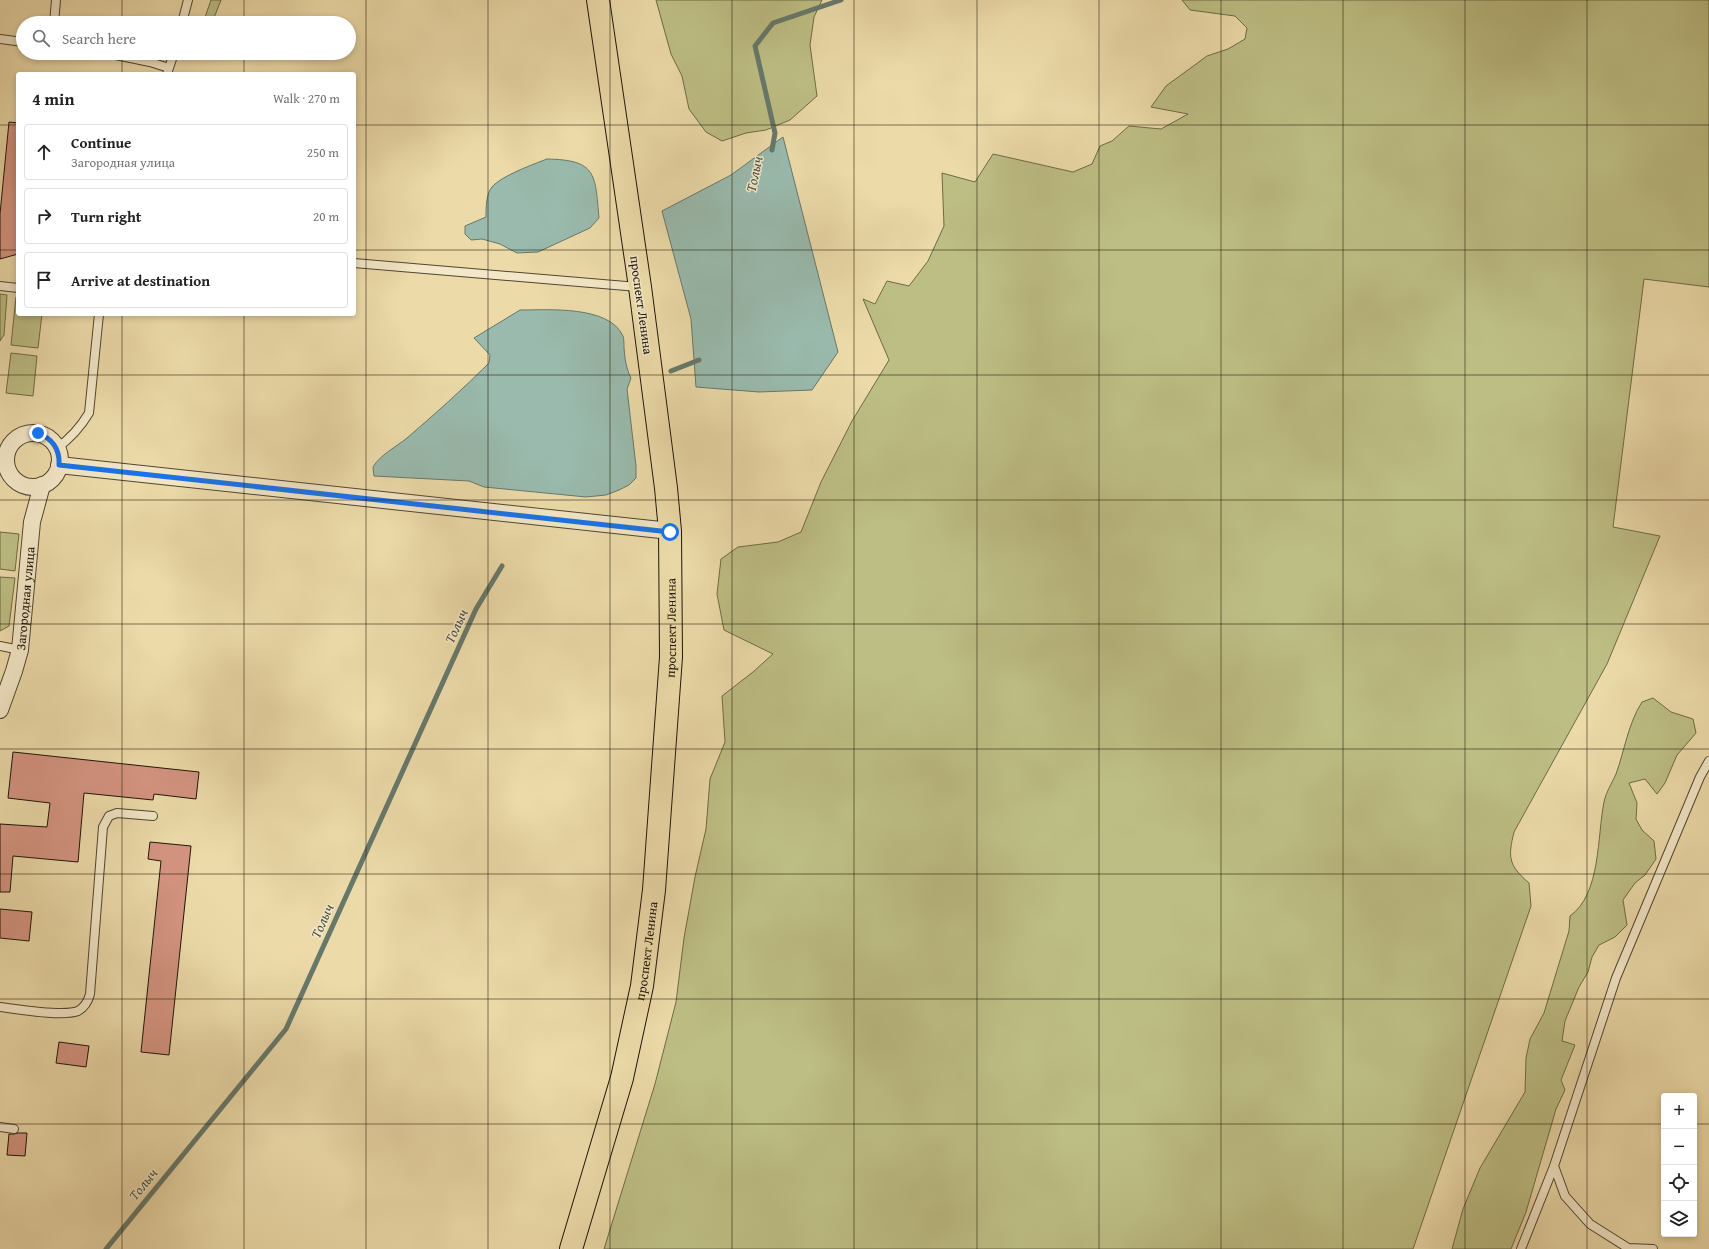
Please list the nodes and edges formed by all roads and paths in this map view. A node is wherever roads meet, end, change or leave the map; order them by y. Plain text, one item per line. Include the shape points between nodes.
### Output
1 (56, 0) edge
2 (188, 0) edge
3 (598, 0) edge
4 (55, 16) edge
5 (184, 16) edge
6 (0, 39) edge
7 (16, 41) edge
8 (140, 60) edge
9 (172, 60) edge
10 (168, 71) edge
11 (356, 263) edge
12 (0, 286) edge
13 (640, 287) junction
14 (16, 288) edge
15 (99, 316) edge
16 (57, 448) junction
17 (59, 465) junction
18 (42, 485) junction
19 (670, 532) junction
20 (0, 646) edge
21 (20, 650) junction
22 (0, 710) edge
23 (1709, 761) edge
24 (153, 816) dead end
25 (0, 1008) edge
26 (0, 1127) edge
27 (14, 1129) dead end
28 (1554, 1166) junction
29 (571, 1249) edge
30 (1521, 1249) edge
31 (1653, 1249) edge

1 - 4 lane
2 - 5 lane
3 - 13 main road, проспект Ленина
6 - 7 lane
8 - 10 lane
9 - 10 lane
11 - 13 lane
12 - 14 lane
13 - 19 main road, проспект Ленина
15 - 16 lane via 89,413 82,426
16 - 17 street
16 - 18 street via 46,436 29,433 14,441 9,448 7,466 13,478 24,485
17 - 18 street via 56,474
17 - 19 street
18 - 21 street, Загородная улица via 32,522
19 - 29 main road, проспект Ленина via 672,657 654,890 642,986 622,1078
20 - 21 lane
21 - 22 street, Загородная улица
23 - 28 lane via 1616,978
24 - 25 lane via 117,813 109,816 103,827 90,994 87,1003 70,1013
26 - 27 lane
28 - 30 lane
28 - 31 lane via 1566,1196 1590,1224 1628,1248

